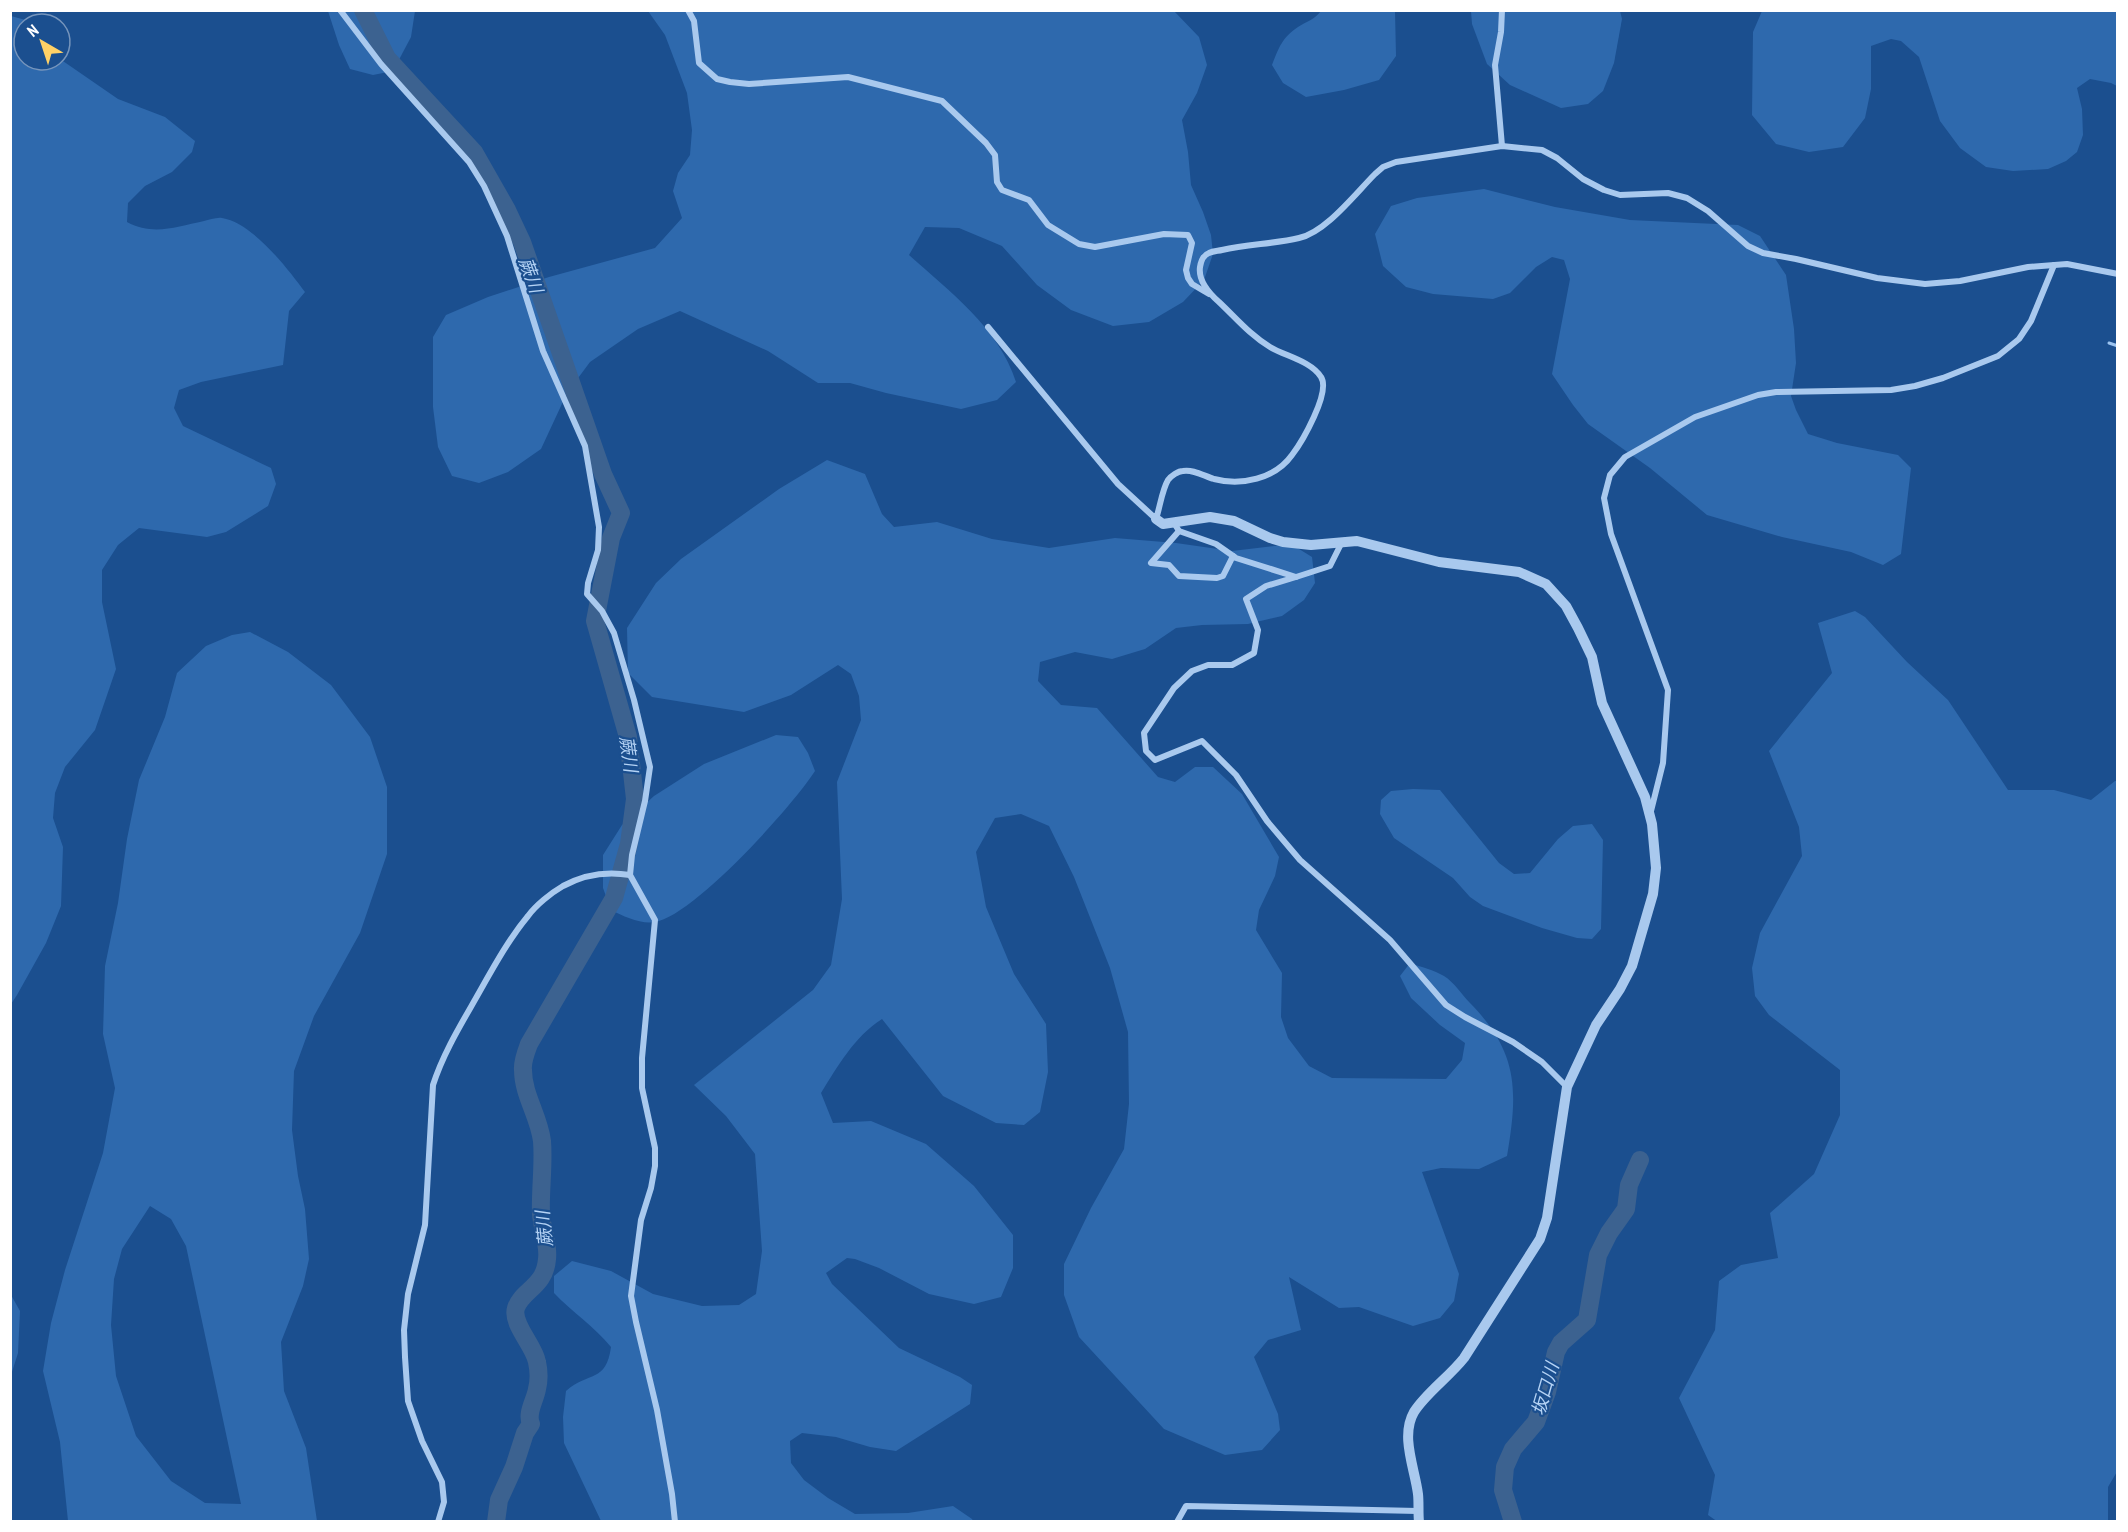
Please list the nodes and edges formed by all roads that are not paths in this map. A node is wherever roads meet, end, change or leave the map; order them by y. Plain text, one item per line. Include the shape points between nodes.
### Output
1 (339, 10) edge
2 (688, 10) edge
3 (1502, 10) edge
4 (1502, 146) junction
5 (2054, 265) junction
6 (2118, 274) edge
7 (1214, 298) junction
8 (988, 327) dead end
9 (1156, 519) junction
10 (1176, 527) junction
11 (1342, 541) junction
12 (1233, 556) junction
13 (1296, 577) junction
14 (1650, 814) junction
15 (630, 875) junction
16 (1567, 1087) junction
17 (1419, 1516) edge
18 (438, 1521) edge
19 (675, 1521) edge
20 (1177, 1521) edge

1 - 15 street via 381,64 469,162 484,186 507,236 543,351 585,446 599,527 598,550 587,594 614,633 650,766
2 - 7 street via 694,21 699,63 717,79 749,84 848,77 942,101 995,155 997,182 1002,190 1029,200 1048,225 1079,244 1095,247 1164,234 1188,235 1192,243 1188,278
3 - 4 street via 1495,65
4 - 5 street via 1542,150 1583,179 1620,195 1668,194 1687,198 1762,253 1877,278 1925,284
4 - 7 street via 1396,162 1383,167 1311,234 1208,253 1200,271
5 - 6 street
5 - 14 street via 2031,321 2019,339 1998,356 1943,378 1899,388 1758,395 1695,417 1625,458 1610,475 1604,498 1611,534 1668,690 1663,763
7 - 9 street via 1251,334 1313,369 1322,378 1322,396 1297,447 1281,466 1268,475 1248,480 1216,480 1184,471 1174,474 1168,480
8 - 9 street via 1118,484
9 - 10 street
10 - 11 street via 1194,518 1210,516 1234,521 1283,542
10 - 12 street
10 - 12 street via 1151,563 1169,566 1179,576 1217,578 1223,576
11 - 13 street via 1330,566
11 - 14 street via 1357,541 1438,562 1519,572 1546,584 1566,606 1587,644 1602,703
12 - 13 street
13 - 16 street via 1266,586 1246,599 1258,630 1254,653 1232,665 1208,664 1192,671 1174,688 1144,733 1146,751 1155,760 1202,741 1236,775 1300,860 1390,940 1446,1005 1513,1042 1542,1062
14 - 16 street via 1656,868 1641,939 1632,966 1596,1025
15 - 18 street via 591,874 563,886 528,915 492,970 433,1085 425,1225 408,1294 405,1348 408,1401 442,1482 444,1502
15 - 19 street via 655,920 642,1058 642,1088 655,1166 641,1220 632,1296 657,1410
16 - 17 street via 1547,1218 1540,1239 1464,1358 1413,1413 1409,1439
17 - 20 street via 1186,1506

